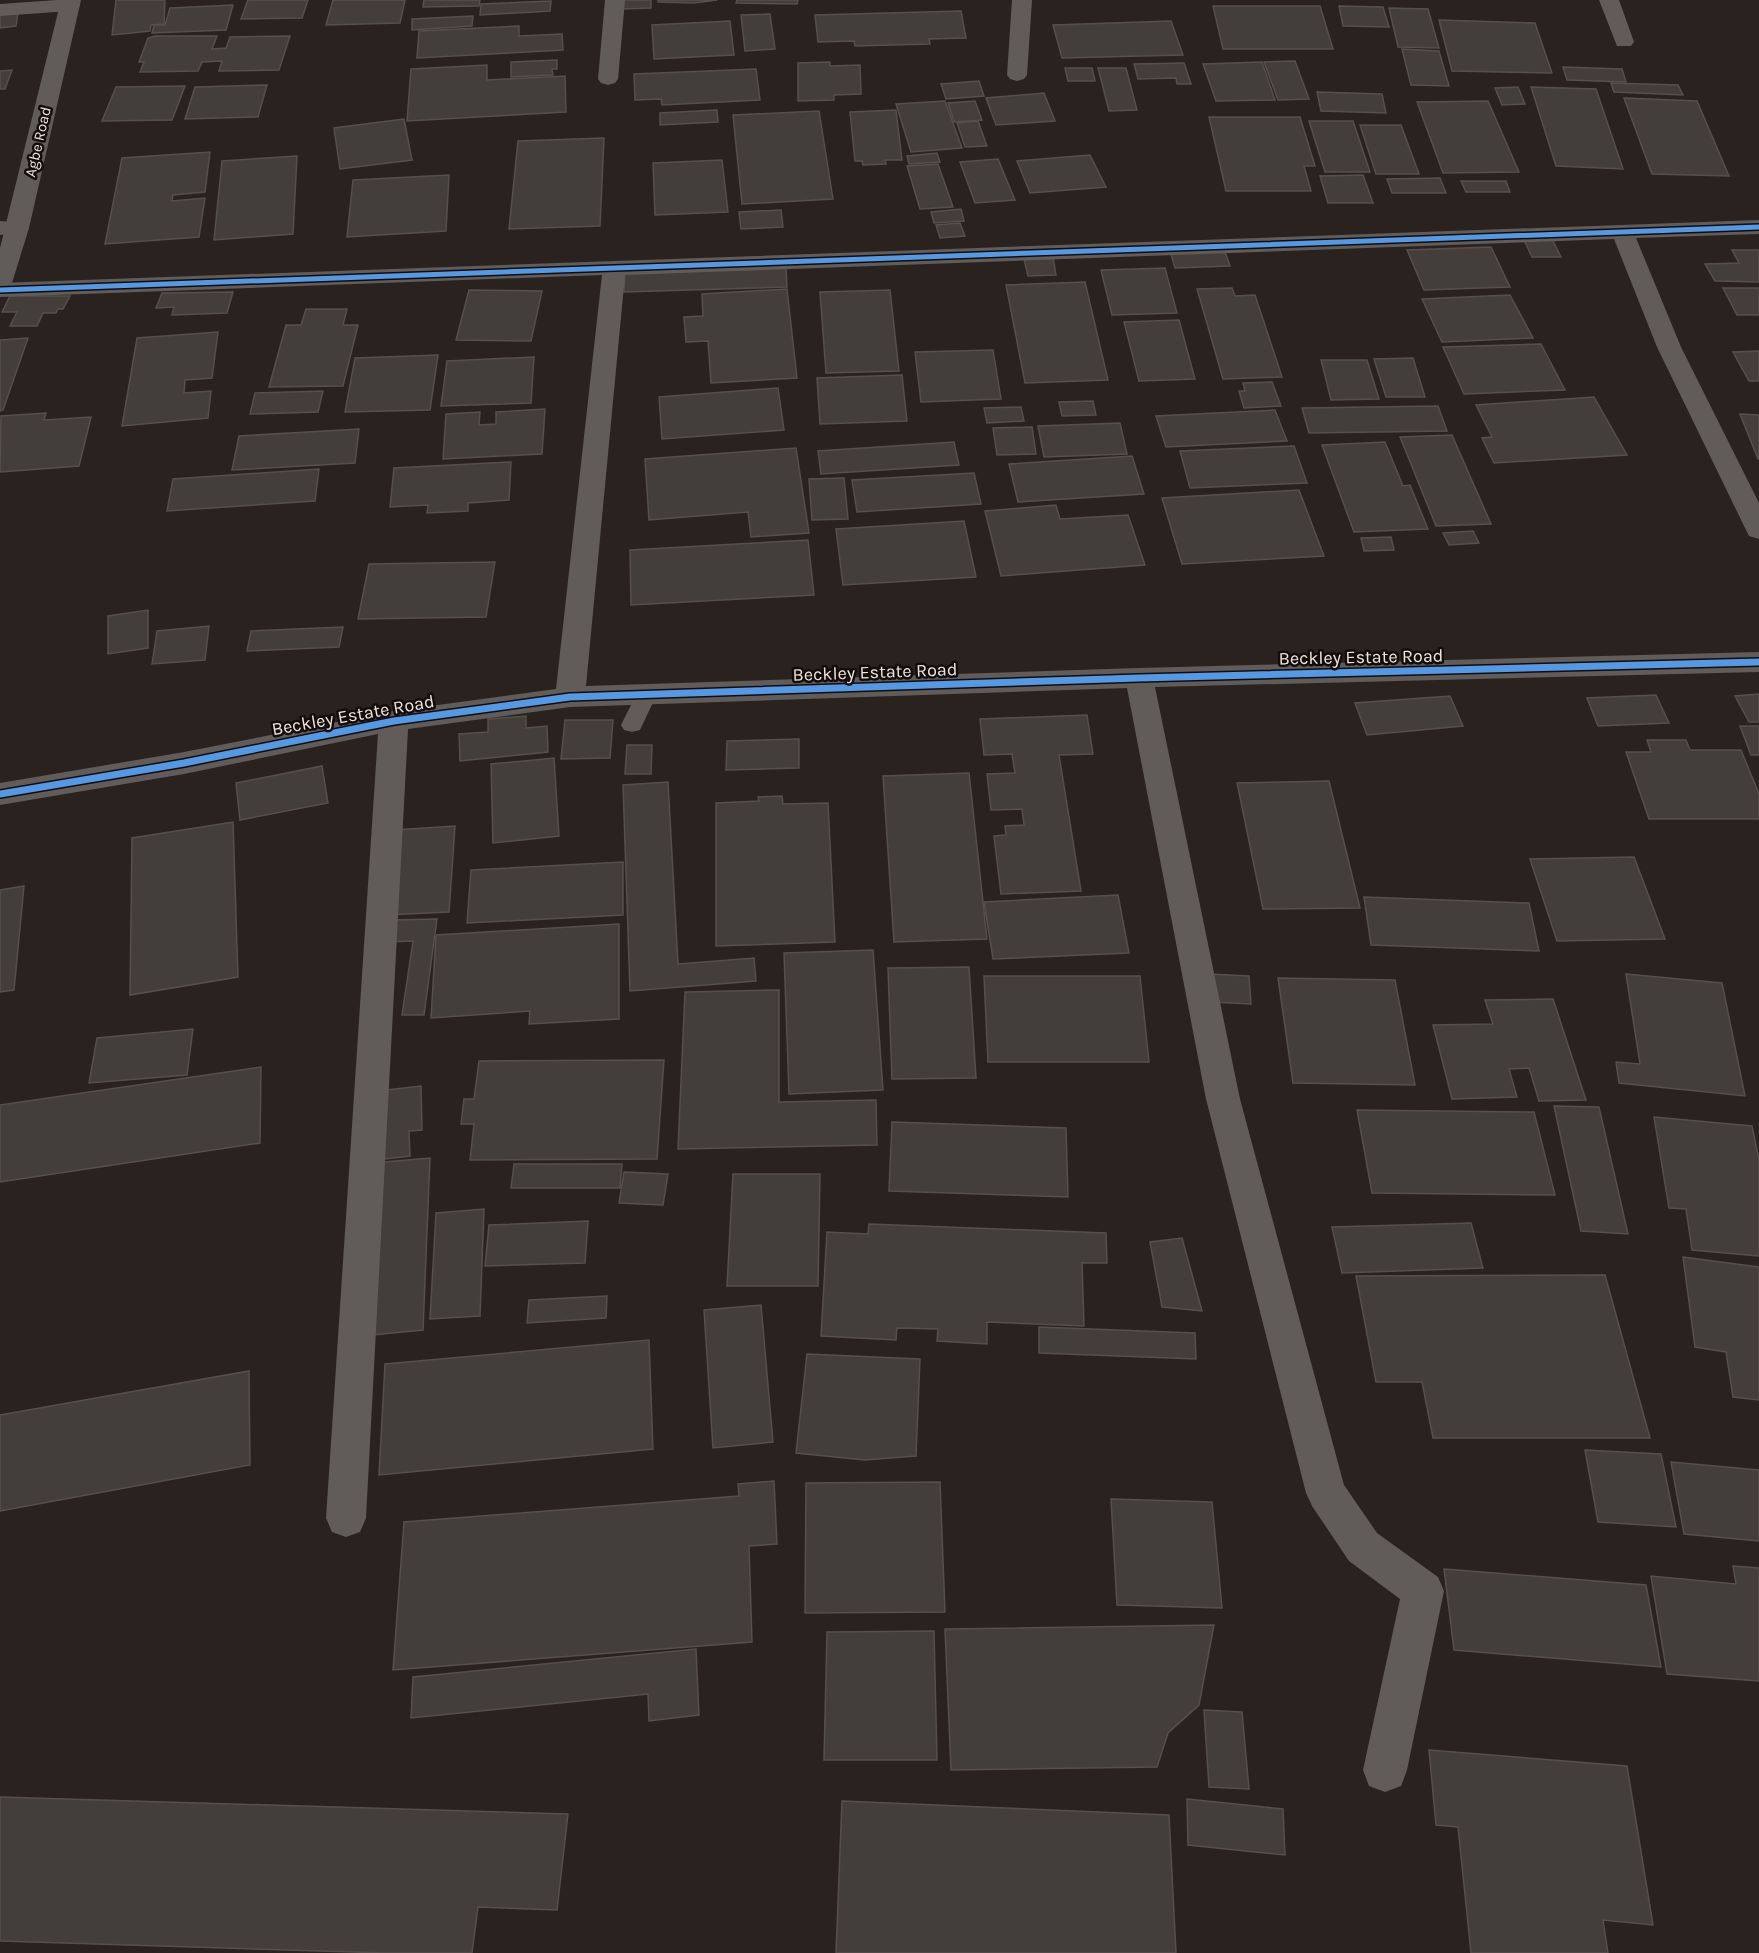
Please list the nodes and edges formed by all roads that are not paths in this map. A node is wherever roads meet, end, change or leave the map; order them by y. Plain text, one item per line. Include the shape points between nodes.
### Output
1 (615, 0) edge
2 (1022, 0) edge
3 (1609, 0) edge
4 (71, 3) edge
5 (0, 10) edge
6 (1624, 42) dead end
7 (1017, 75) dead end
8 (608, 79) dead end
9 (1759, 227) edge
10 (9, 228) edge
11 (1622, 231) junction
12 (614, 270) junction
13 (0, 283) edge
14 (0, 290) edge
15 (1759, 530) edge
16 (1759, 662) edge
17 (1139, 678) junction
18 (646, 694) junction
19 (570, 697) junction
20 (394, 721) junction
21 (632, 724) dead end
22 (0, 794) edge
23 (346, 1518) dead end
24 (1385, 1770) dead end

1 - 8 street
2 - 7 street
3 - 6 street
4 - 5 street
4 - 10 street, Agbe Road
9 - 11 street
10 - 13 street, Agbe Road
11 - 12 street
11 - 15 street via 1669,348
12 - 14 street
12 - 19 street
16 - 17 street, Beckley Estate Road
17 - 18 street, Beckley Estate Road
17 - 24 street via 1223,1099 1326,1493 1363,1547 1423,1591
18 - 19 street, Beckley Estate Road
18 - 21 lane
19 - 20 street, Beckley Estate Road
20 - 22 street, Beckley Estate Road via 184,764
20 - 23 street

